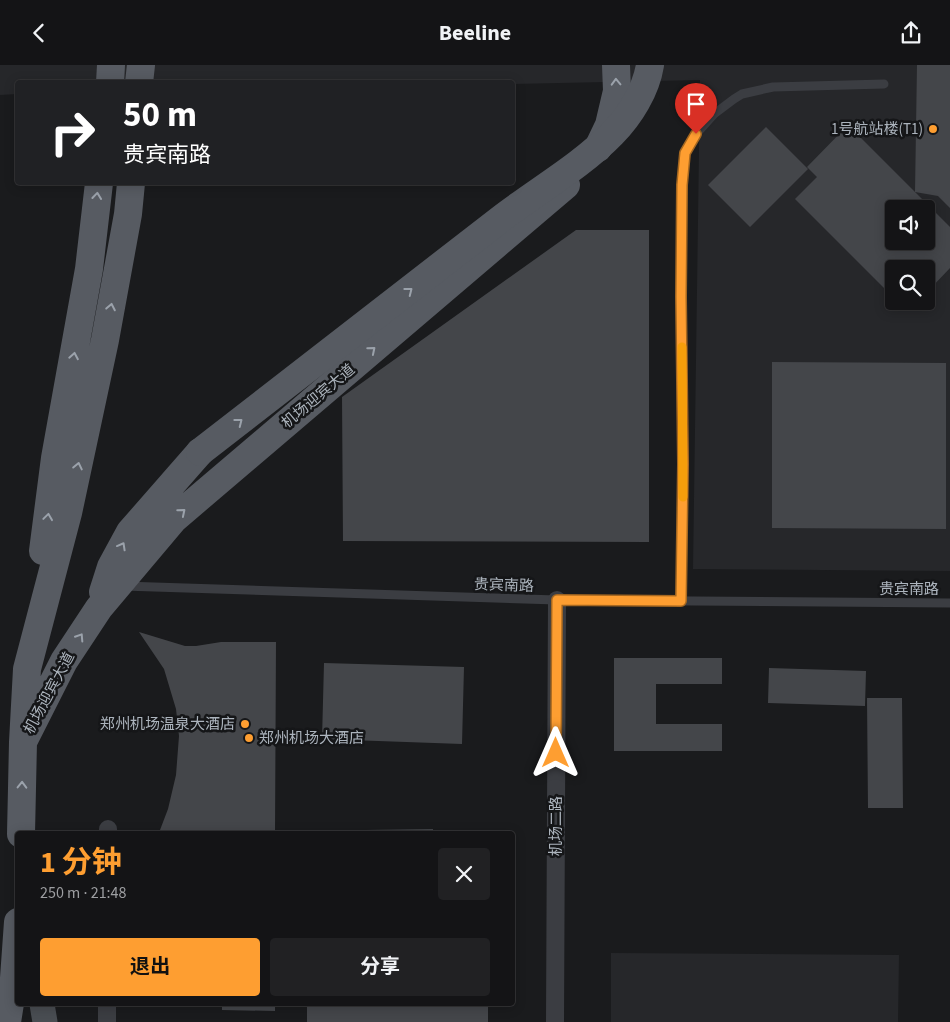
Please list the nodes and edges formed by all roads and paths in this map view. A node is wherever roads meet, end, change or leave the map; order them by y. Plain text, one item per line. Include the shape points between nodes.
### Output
1 (111, 65) edge
2 (141, 65) edge
3 (616, 65) edge
4 (650, 65) edge
5 (110, 80) edge
6 (139, 80) edge
7 (884, 84) dead end
8 (99, 185) edge
9 (131, 185) edge
10 (117, 586) junction
11 (557, 600) junction
12 (681, 601) junction
13 (950, 603) edge
14 (99, 608) junction
15 (27, 669) junction
16 (23, 741) junction
17 (21, 831) edge
18 (15, 991) edge
19 (19, 1006) edge
20 (42, 1006) edge
21 (107, 1006) edge
22 (7, 1022) edge
23 (22, 1022) edge
24 (45, 1022) edge
25 (107, 1022) edge
26 (555, 1022) edge

1 - 5 main road
2 - 6 main road
10 -> 3 main road, 机场迎宾大道 via 174,519 565,186 596,152 608,125 617,91
14 -> 4 main road, bridge via 111,567 130,532 200,452 612,134 638,98
7 - 12 lane via 773,87 742,94 705,123 685,153 681,297
15 -> 8 main road via 55,458 90,269
15 -> 9 main road via 68,513 106,330
10 - 11 lane, 贵宾南路
10 - 14 main road, 机场迎宾大道
11 - 12 lane, 贵宾南路
11 - 26 street, 机场二路
12 - 13 lane, 贵宾南路
16 -> 14 main road, 机场迎宾大道 via 64,661
15 - 16 main road
17 -> 16 main road
18 - 22 main road
19 - 23 main road
20 - 24 main road
21 - 25 street

